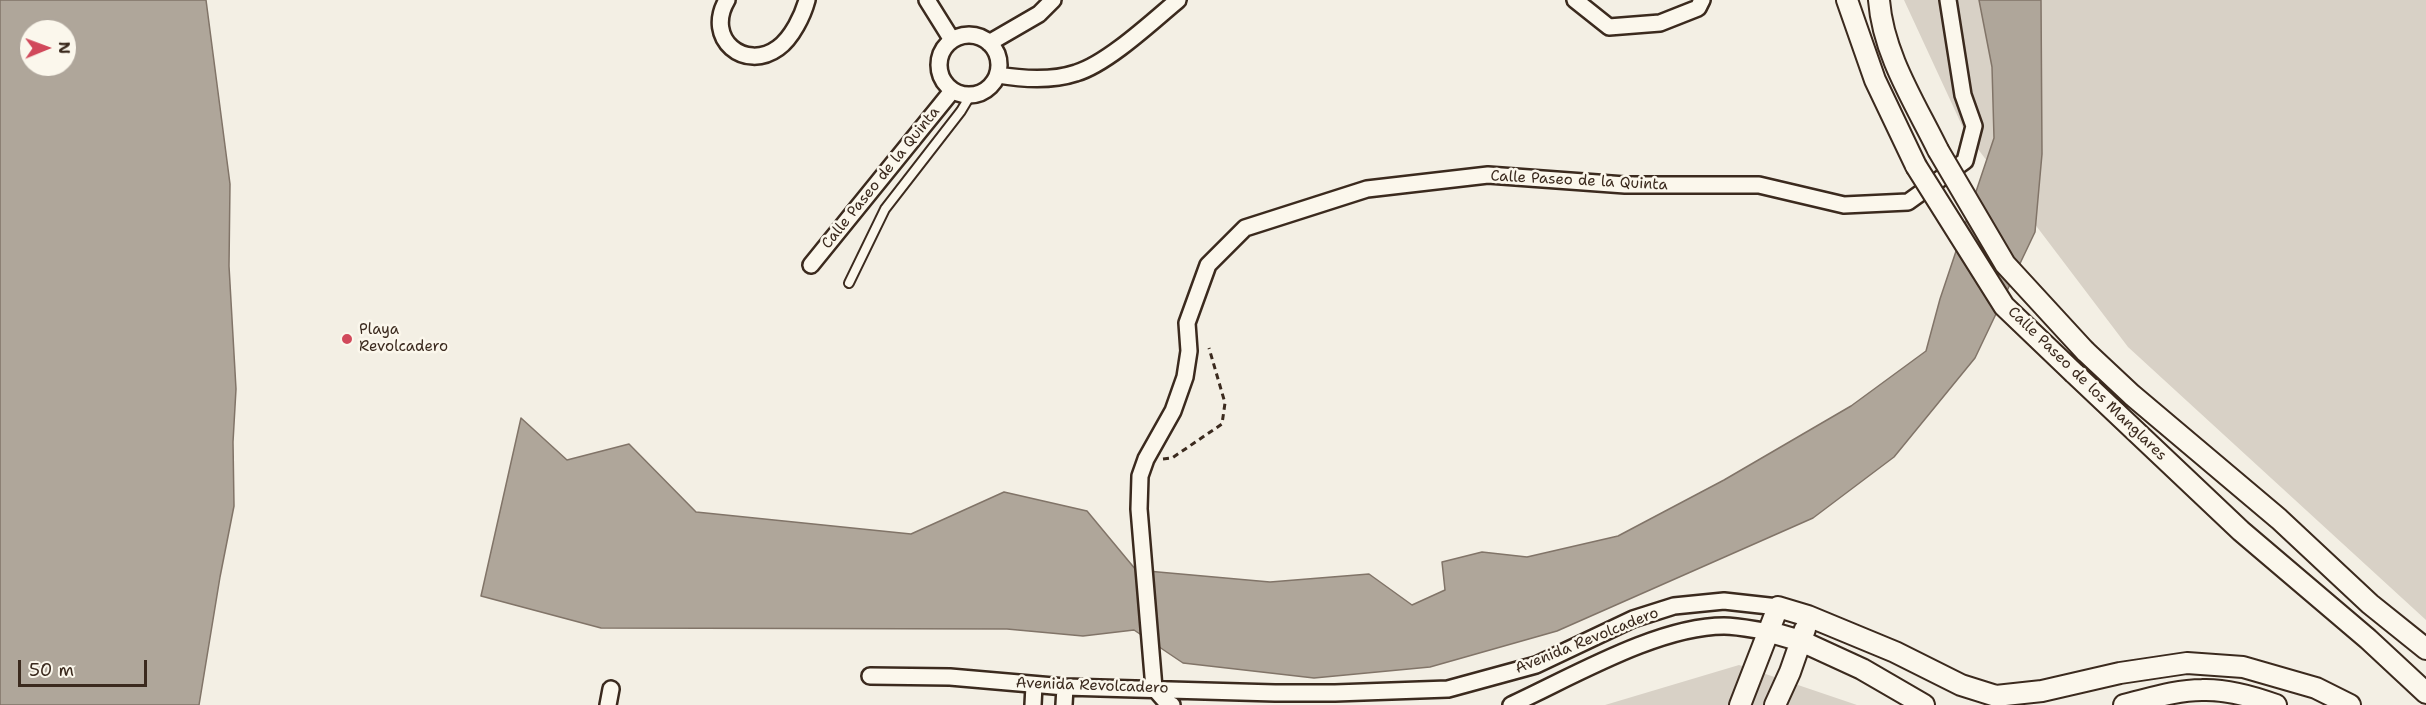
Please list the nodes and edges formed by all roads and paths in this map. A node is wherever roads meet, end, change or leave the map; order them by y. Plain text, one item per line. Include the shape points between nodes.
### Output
1 (727, 0) edge
2 (807, 0) edge
3 (927, 0) edge
4 (1053, 0) edge
5 (1575, 0) edge
6 (1702, 0) edge
7 (1847, 0) edge
8 (1879, 0) edge
9 (1948, 0) edge
10 (1172, 3) edge
11 (952, 40) junction
12 (989, 43) junction
13 (998, 75) junction
14 (951, 91) junction
15 (970, 96) junction
16 (811, 265) dead end
17 (849, 283) dead end
18 (1209, 348) dead end
19 (1146, 459) junction
20 (1778, 607) junction
21 (1808, 616) junction
22 (1633, 619) junction
23 (1770, 632) junction
24 (1802, 641) junction
25 (1645, 643) junction
26 (2426, 649) edge
27 (870, 676) dead end
28 (1034, 686) junction
29 (1065, 687) junction
30 (1154, 688) junction
31 (611, 689) dead end
32 (2426, 693) edge
33 (608, 705) edge
34 (1033, 705) edge
35 (1064, 705) edge
36 (1172, 705) edge
37 (1511, 705) edge
38 (1740, 705) edge
39 (1775, 705) edge
40 (1924, 705) edge
41 (2124, 705) edge
42 (2276, 705) edge
43 (2350, 705) edge

1 - 2 street via 719,24 723,37 730,48 759,55 778,49 791,34
3 - 11 street
4 - 12 street via 1039,14
5 - 6 street via 1609,27 1660,23 1698,8
7 - 32 main road, Calle Paseo de los Manglares, bridge via 1875,80 1916,166 2004,306 2241,531
8 - 26 main road, Calle Paseo de los Manglares, bridge via 1880,19 1896,65 1938,150 2005,264 2085,351 2132,395
9 - 19 street, Calle Paseo de la Quinta via 1963,95 1974,126 1965,161 1908,202 1844,206 1759,185 1625,185 1488,175 1367,189 1245,228 1208,265 1187,323 1189,351 1185,377 1173,411
10 - 13 street via 1115,51 1078,73 1053,78
11 - 12 street via 967,35
11 - 14 street via 940,56 939,65 940,75
12 - 13 street via 996,52
13 - 15 street via 992,86
14 - 15 street
14 - 16 street, Calle Paseo de la Quinta
15 - 17 lane via 885,209
18 - 19 path via 1225,403 1222,424 1172,458
19 - 30 street, Calle Paseo de la Quinta via 1140,476 1138,509
20 - 21 main road, Avenida Revolcadero
20 - 22 street, Avenida Revolcadero via 1724,601 1674,606
20 - 23 main road
21 - 24 main road
21 - 43 main road, Avenida Revolcadero via 1895,652 1960,685 1996,696 2187,663 2243,667 2316,688
22 - 25 street
22 - 30 street, Avenida Revolcadero via 1536,665 1448,689 1335,693
23 - 24 main road, Avenida Revolcadero
23 - 25 street, Avenida Revolcadero via 1724,626 1687,630
23 - 38 main road
24 - 39 main road
24 - 40 main road, Avenida Revolcadero via 1862,669
25 - 37 street, Avenida Revolcadero
27 - 28 street, Avenida Revolcadero via 950,677
28 - 29 street, Avenida Revolcadero
28 - 34 street
29 - 30 street, Avenida Revolcadero
29 - 35 street
30 - 36 street
31 - 33 street
41 - 42 main road via 2203,690 2254,697

